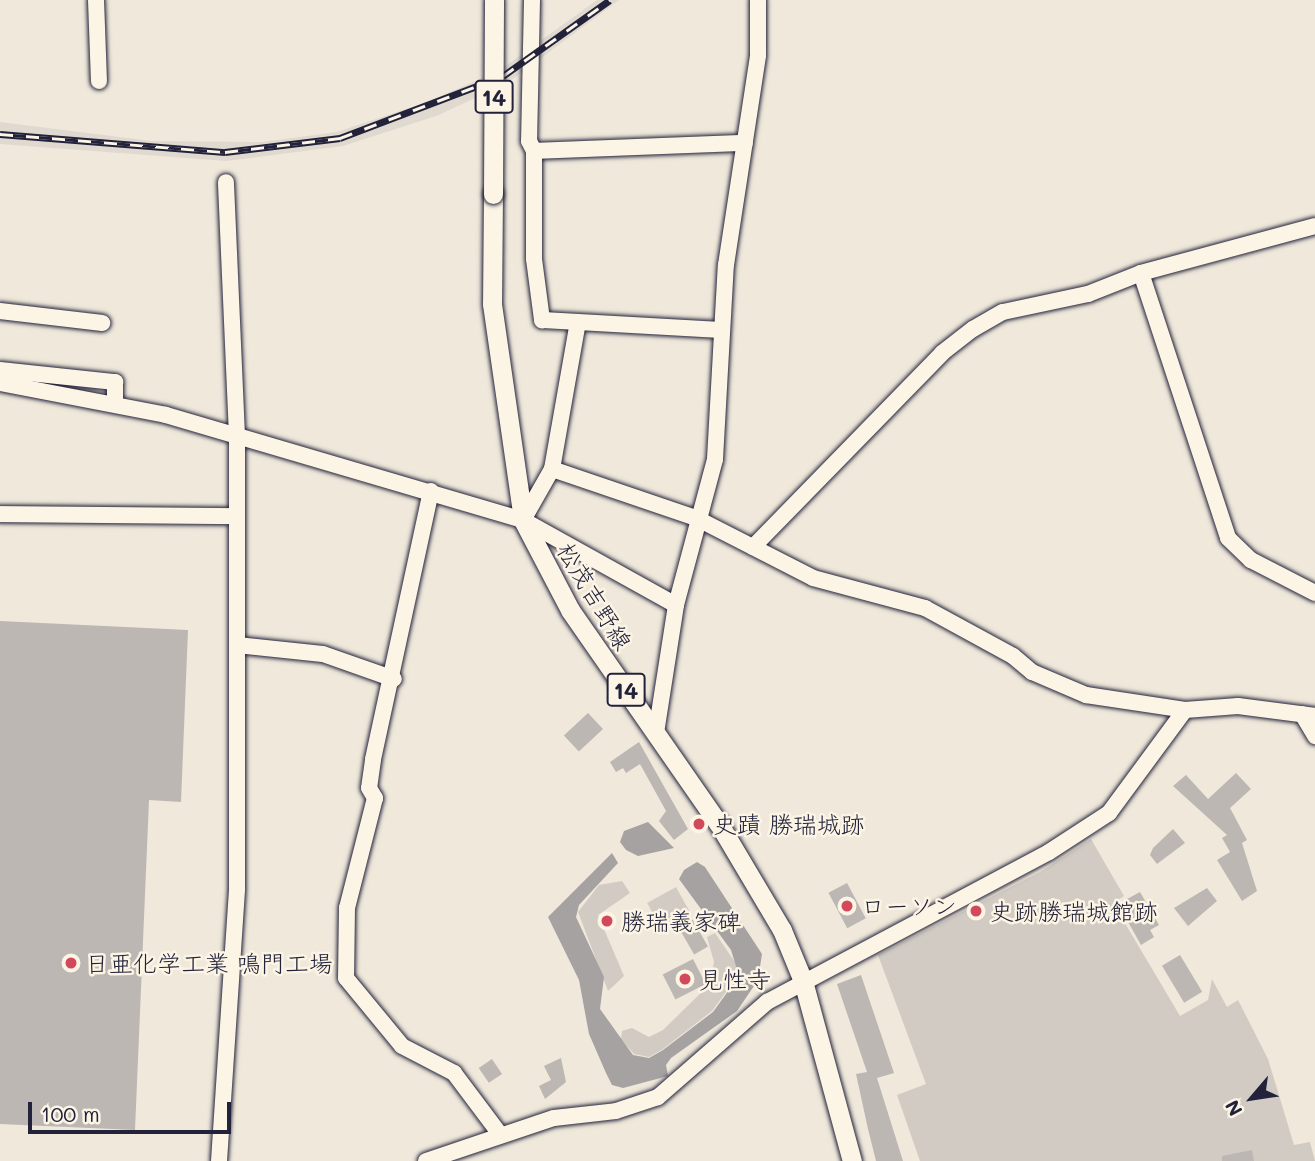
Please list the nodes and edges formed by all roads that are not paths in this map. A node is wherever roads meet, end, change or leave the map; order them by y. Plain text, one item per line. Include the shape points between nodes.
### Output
1 (96, 0) edge
2 (494, 0) edge
3 (531, 0) edge
4 (758, 0) edge
5 (99, 81) dead end
6 (745, 143) junction
7 (534, 152) junction
8 (226, 181) dead end
9 (1315, 226) edge
10 (1141, 274) junction
11 (0, 311) edge
12 (578, 322) junction
13 (102, 323) dead end
14 (722, 330) junction
15 (0, 370) edge
16 (0, 383) edge
17 (115, 403) junction
18 (237, 436) junction
19 (552, 470) junction
20 (431, 491) junction
21 (0, 514) edge
22 (237, 516) junction
23 (695, 518) junction
24 (523, 520) junction
25 (753, 547) junction
26 (1315, 593) edge
27 (676, 605) junction
28 (237, 645) junction
29 (394, 679) junction
30 (1185, 710) junction
31 (1308, 715) edge
32 (656, 733) junction
33 (1315, 736) edge
34 (803, 981) junction
35 (499, 1133) junction
36 (457, 1156) edge
37 (219, 1161) edge
38 (426, 1161) edge
39 (852, 1161) edge

1 - 5 street
2 - 24 main road, 松茂吉野線 / 14, bridge via 492,303
3 - 7 street via 528,141
4 - 6 street via 758,55
6 - 7 street
6 - 14 street
7 - 12 street via 534,259 542,320
8 - 18 street
9 - 10 street
10 - 25 street via 1088,294 1003,312 973,329 942,353
10 - 26 street via 1228,538 1251,560
11 - 13 street
12 - 14 street
12 - 19 street
14 - 23 street via 715,459
15 - 17 street via 115,382
16 - 17 street
17 - 18 street
18 - 20 street
18 - 22 street
19 - 23 street
19 - 24 street
20 - 24 street
20 - 29 street
21 - 22 street
22 - 28 street
23 - 25 street
23 - 27 street
24 - 27 street
24 - 32 main road, 松茂吉野線 / 14 via 570,610
25 - 30 street via 813,578 925,608 1013,656 1032,672 1086,695
27 - 32 street
28 - 29 street via 323,654
28 - 37 street via 237,889
29 - 35 street via 373,760 369,788 375,799 347,908 346,978 402,1046 454,1073
30 - 31 street via 1238,706
30 - 34 street via 1109,813 1049,852
31 - 33 street
32 - 34 main road, 松茂吉野線 / 14 via 753,880
34 - 35 street via 767,1002 658,1097 640,1106 554,1118
34 - 39 main road, 松茂吉野線 / 14
35 - 36 street
36 - 38 street

